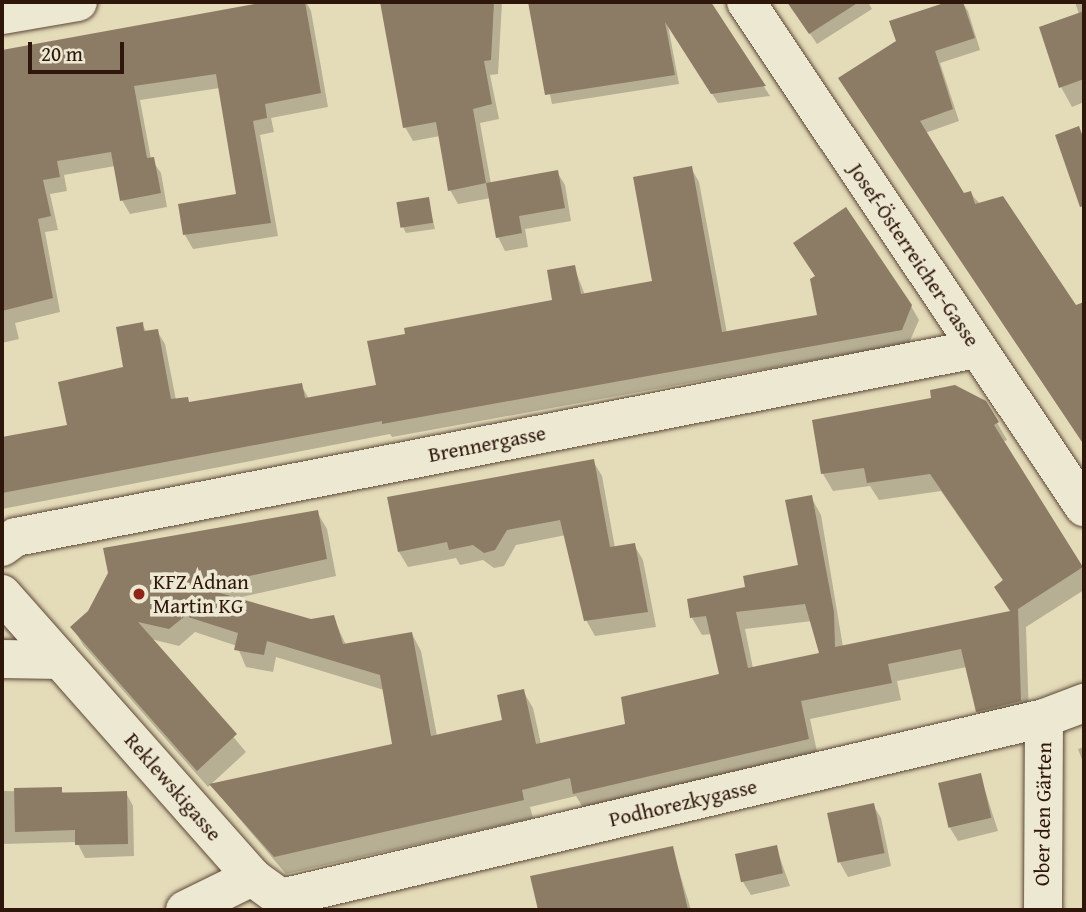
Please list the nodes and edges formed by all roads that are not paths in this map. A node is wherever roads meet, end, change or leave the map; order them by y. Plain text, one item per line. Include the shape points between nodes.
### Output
1 (78, 2) edge
2 (746, 2) edge
3 (2, 15) edge
4 (976, 349) junction
5 (1084, 507) edge
6 (2, 547) edge
7 (2, 594) edge
8 (2, 659) edge
9 (60, 660) junction
10 (1084, 704) edge
11 (1044, 718) junction
12 (274, 895) edge
13 (186, 910) edge
14 (1042, 910) edge

1 - 3 street
2 - 4 street, Josef-Österreicher-Gasse
4 - 5 street, Josef-Österreicher-Gasse
4 - 6 street, Brennergasse via 16,537
7 - 9 street, Reklewskigasse
8 - 9 street
9 - 12 street, Reklewskigasse
10 - 11 street, Podhorezkygasse
11 - 12 street, Podhorezkygasse
11 - 14 street, Ober den Gärten
12 - 13 street, Podhorezkygasse

